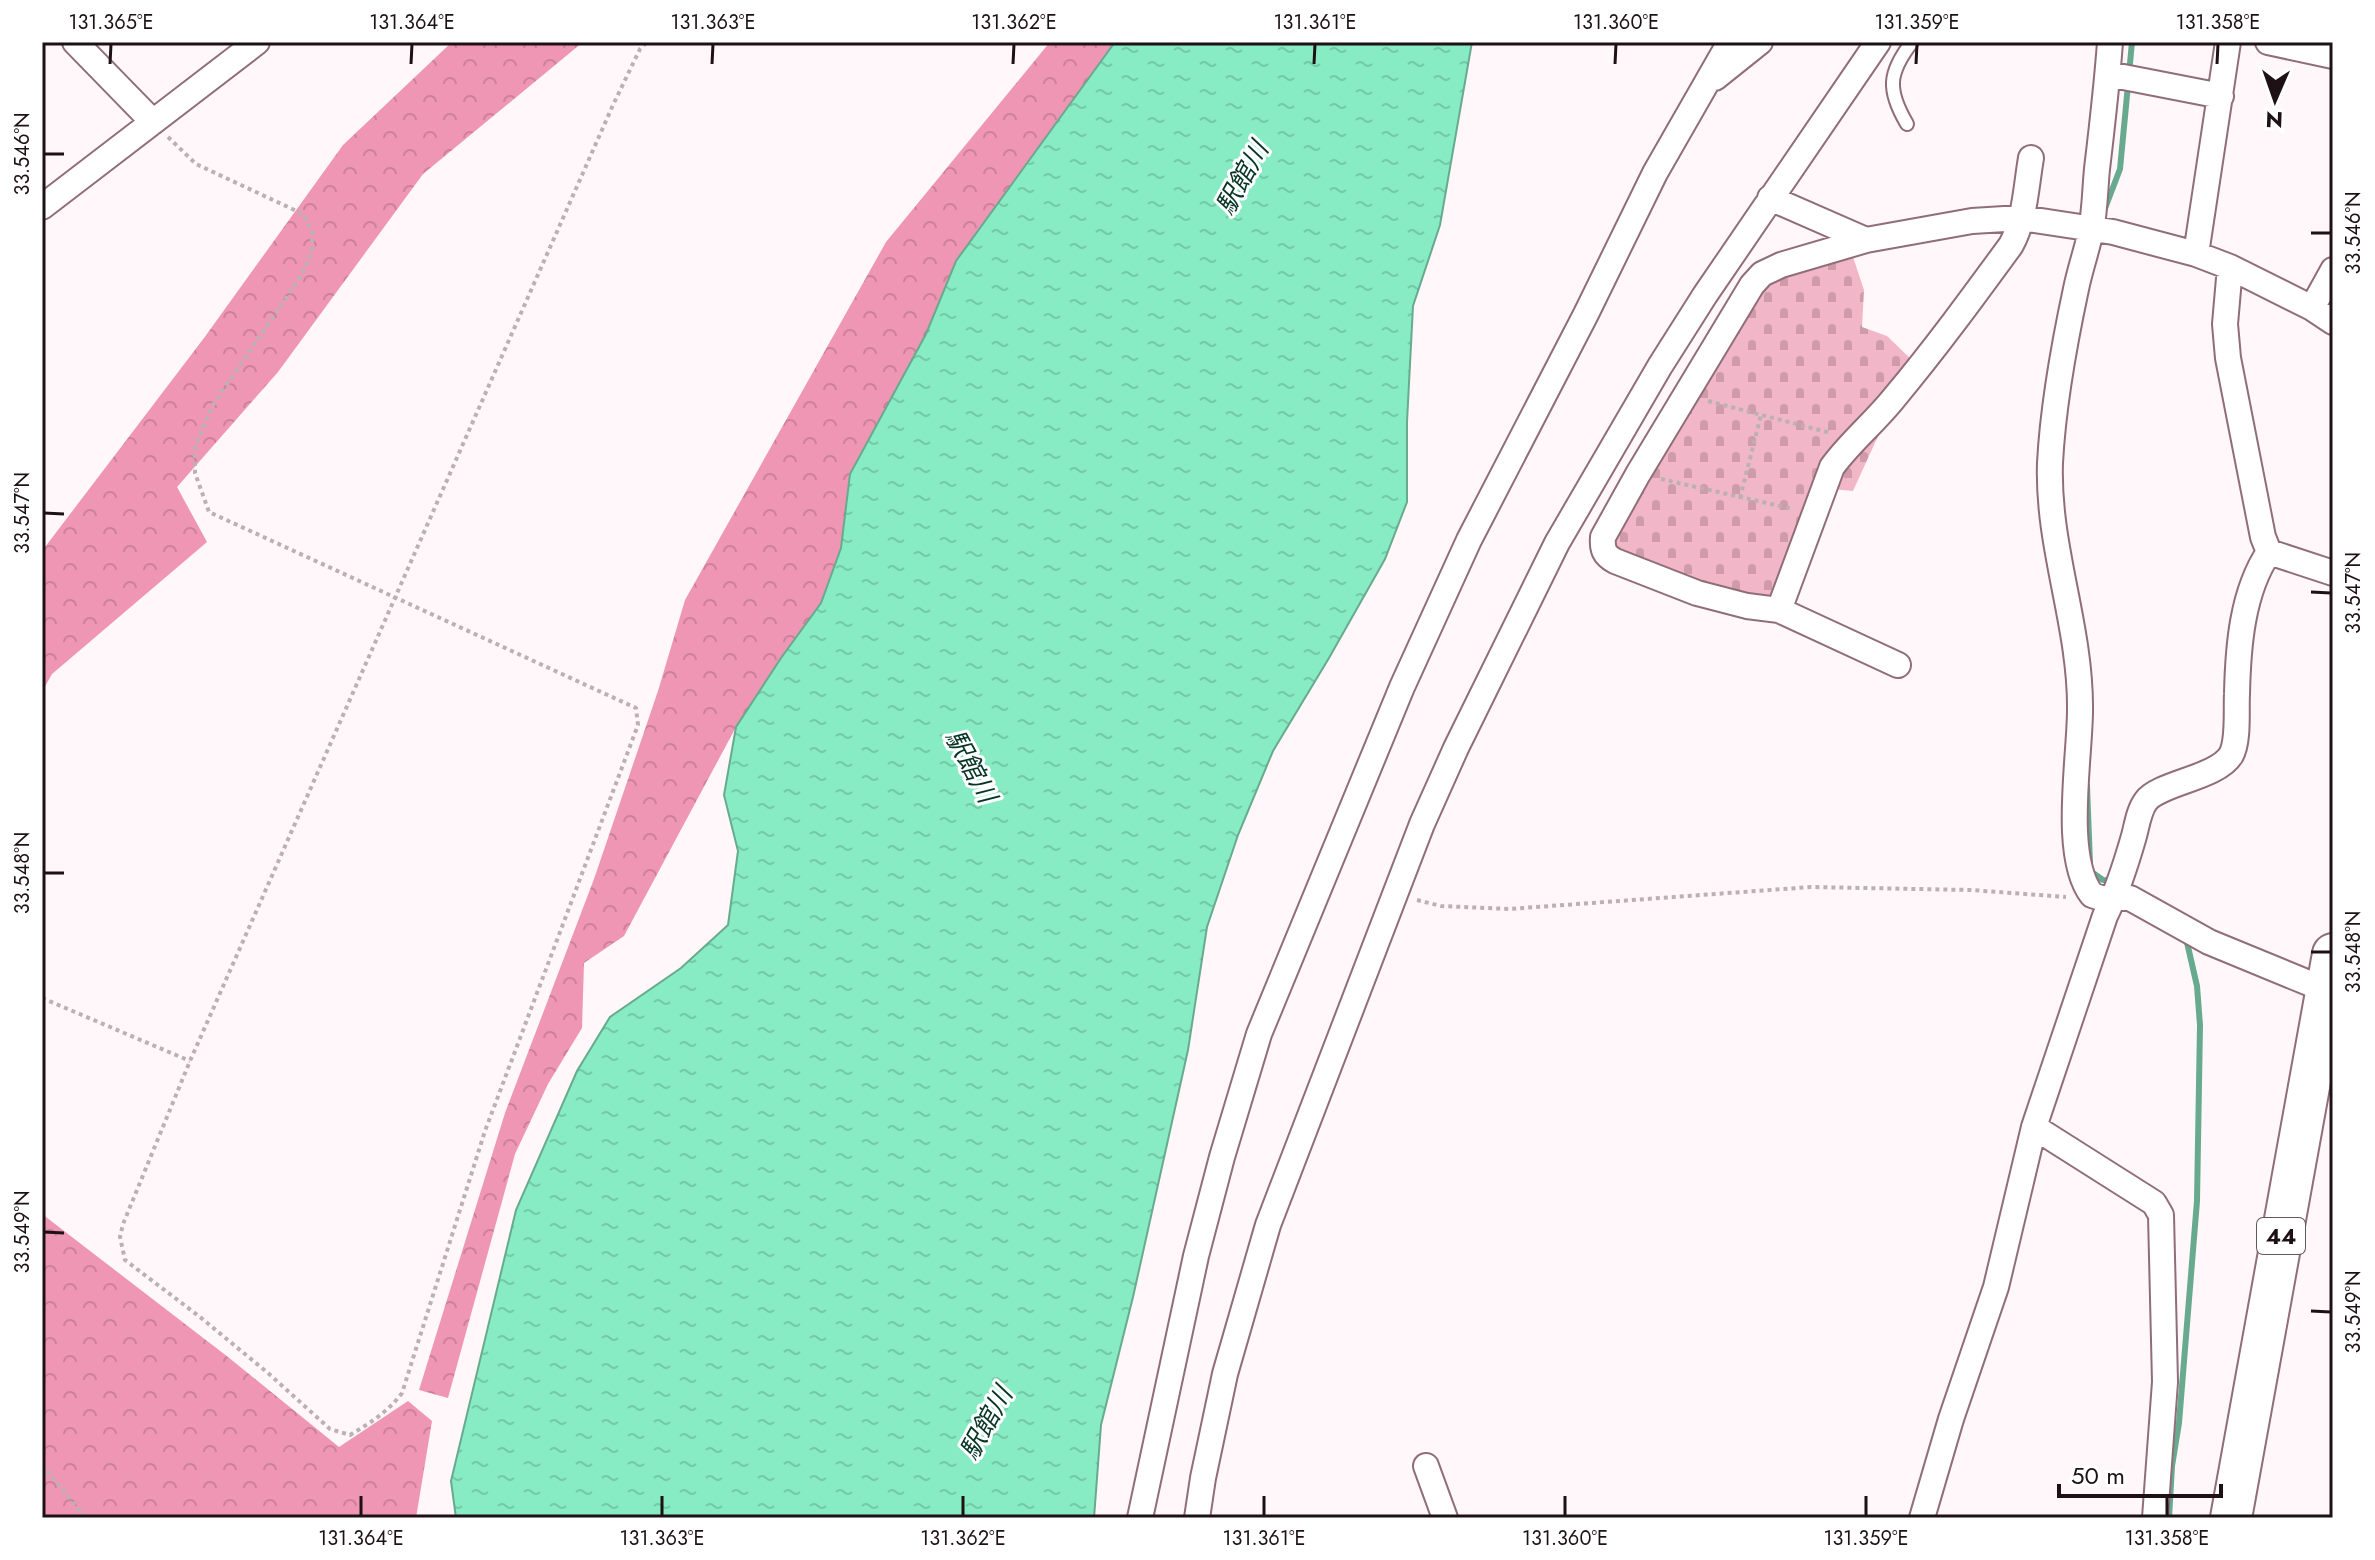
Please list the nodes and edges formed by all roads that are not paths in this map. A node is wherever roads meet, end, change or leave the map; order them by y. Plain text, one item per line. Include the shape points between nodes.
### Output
1 (75, 42) edge
2 (257, 42) edge
3 (1730, 42) edge
4 (1760, 42) edge
5 (1878, 42) edge
6 (1912, 42) edge
7 (2110, 42) edge
8 (2228, 42) edge
9 (2268, 42) edge
10 (2333, 56) edge
11 (2108, 74) junction
12 (1704, 87) junction
13 (2221, 96) junction
14 (153, 122) junction
15 (1907, 124) dead end
16 (2031, 158) dead end
17 (1770, 198) junction
18 (42, 207) edge
19 (2021, 218) junction
20 (2091, 228) junction
21 (1866, 240) junction
22 (2196, 254) junction
23 (2230, 267) junction
24 (2333, 270) edge
25 (2312, 308) junction
26 (2333, 322) edge
27 (2269, 552) junction
28 (2333, 573) edge
29 (1779, 610) junction
30 (1898, 665) dead end
31 (2104, 896) junction
32 (2331, 979) edge
33 (2034, 1127) junction
34 (1426, 1466) dead end
35 (1140, 1518) edge
36 (1197, 1518) edge
37 (1445, 1518) edge
38 (1922, 1518) edge
39 (2155, 1518) edge
40 (2231, 1518) edge

1 - 14 street
2 - 14 street
3 - 12 street
4 - 12 street
5 - 17 street
6 - 15 lane via 1894,75 1892,92
7 - 11 street
8 - 13 street
9 - 10 street
11 - 13 street
11 - 20 street
12 - 35 street via 1469,540 1402,687 1259,1034 1196,1256
13 - 22 street
14 - 18 street
16 - 19 street
17 - 21 street
17 - 36 street via 1660,366 1557,543 1422,824 1268,1225 1225,1374
19 - 20 street
19 - 21 street
19 - 29 street via 2002,257 1934,348 1832,467
20 - 22 street
20 - 31 street via 2053,423 2050,499 2079,670 2076,850 2081,876
21 - 29 street via 1781,265 1752,285 1603,537 1607,557 1697,593
22 - 23 street
23 - 25 street
23 - 27 street via 2228,358
24 - 25 street
25 - 26 street
27 - 28 street
27 - 31 street via 2259,567 2242,633 2232,754 2212,770 2146,801
29 - 30 street
31 - 32 street via 2130,898 2209,942
31 - 33 street via 2105,916
32 - 40 main road, 44
33 - 38 street via 1996,1287
33 - 39 street via 2154,1203 2161,1215 2165,1382
34 - 37 street

